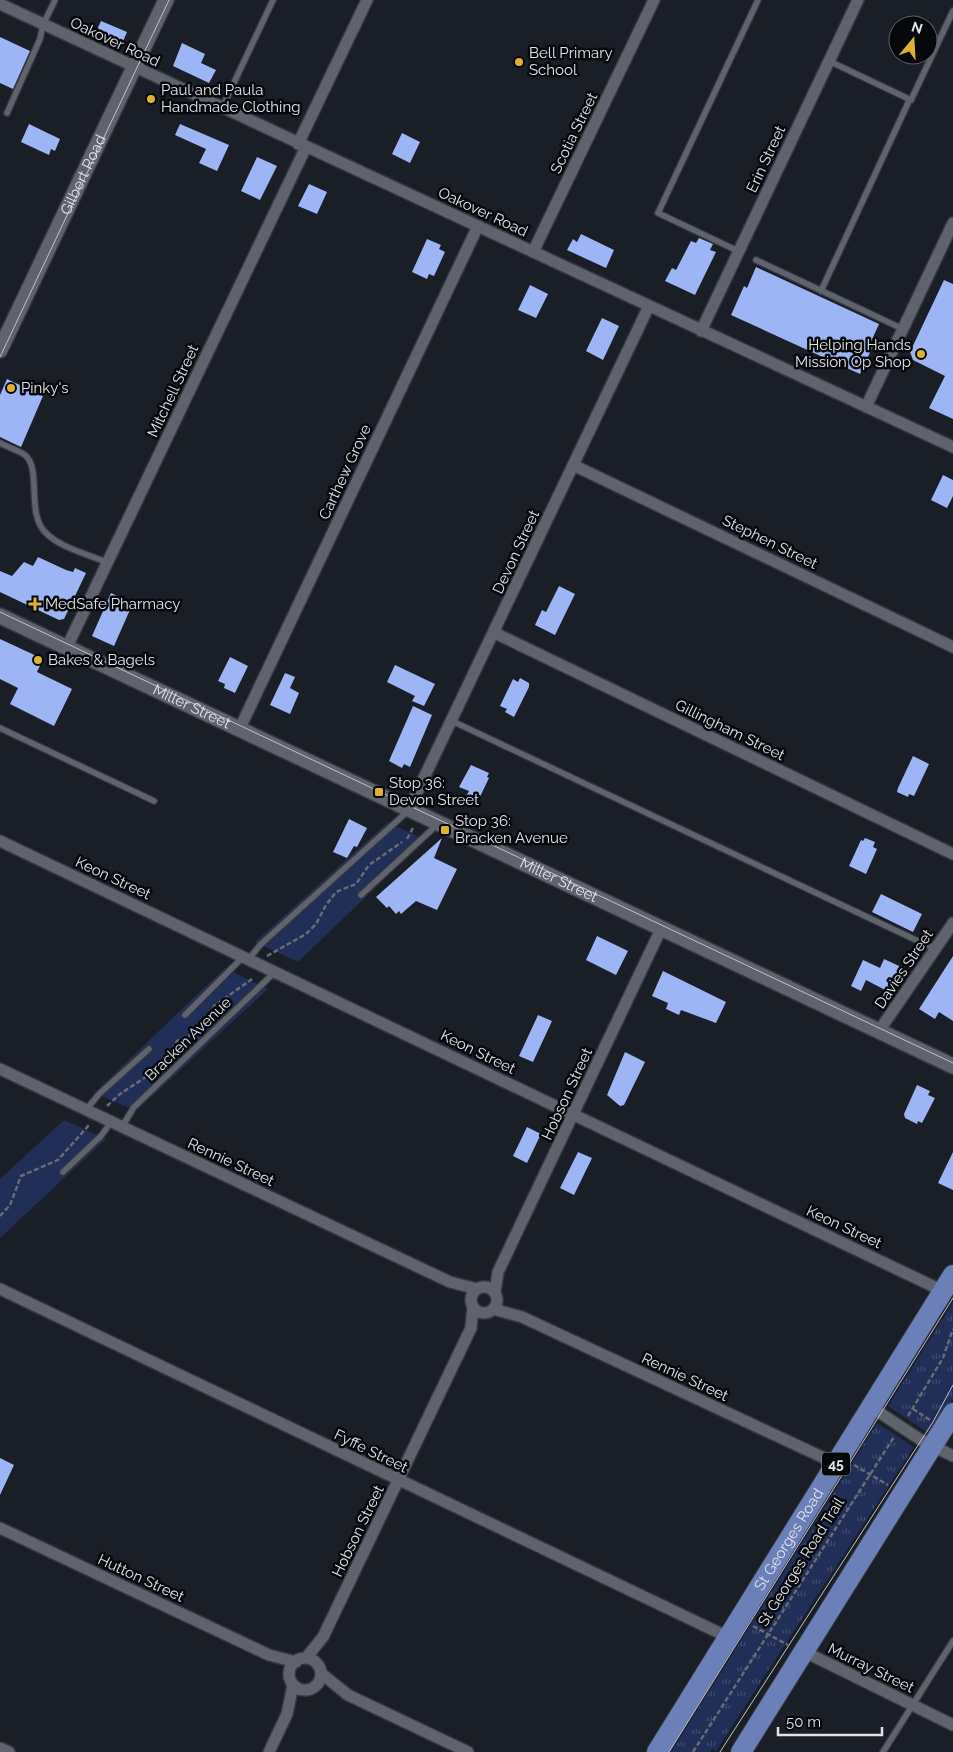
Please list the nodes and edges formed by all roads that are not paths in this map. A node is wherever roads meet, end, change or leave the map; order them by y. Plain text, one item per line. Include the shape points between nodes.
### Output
1 (55, 0) edge
2 (166, 0) edge
3 (273, 0) edge
4 (367, 0) edge
5 (654, 0) edge
6 (758, 0) edge
7 (858, 0) edge
8 (0, 4) edge
9 (953, 11) edge
10 (43, 25) junction
11 (829, 61) junction
12 (134, 68) junction
13 (908, 103) dead end
14 (222, 108) junction
15 (7, 113) dead end
16 (302, 145) junction
17 (953, 223) edge
18 (478, 226) junction
19 (738, 251) junction
20 (533, 252) junction
21 (756, 260) dead end
22 (821, 291) junction
23 (649, 306) junction
24 (903, 329) junction
25 (701, 331) junction
26 (0, 350) edge
27 (866, 407) junction
28 (0, 443) edge
29 (953, 447) edge
30 (573, 465) junction
31 (108, 563) junction
32 (0, 616) edge
33 (494, 633) junction
34 (67, 647) junction
35 (953, 647) edge
36 (452, 721) junction
37 (0, 728) edge
38 (239, 730) junction
39 (154, 801) dead end
40 (409, 810) junction
41 (438, 824) junction
42 (0, 841) edge
43 (953, 854) edge
44 (361, 895) dead end
45 (953, 923) edge
46 (661, 929) junction
47 (935, 949) junction
48 (246, 958) junction
49 (275, 972) junction
50 (185, 1015) dead end
51 (879, 1031) junction
52 (149, 1048) dead end
53 (953, 1066) edge
54 (0, 1069) edge
55 (86, 1110) junction
56 (574, 1115) junction
57 (111, 1122) junction
58 (122, 1127) junction
59 (63, 1172) dead end
60 (498, 1272) junction
61 (450, 1282) junction
62 (948, 1283) edge
63 (480, 1288) junction
64 (0, 1289) edge
65 (493, 1303) junction
66 (472, 1304) junction
67 (471, 1328) junction
68 (871, 1407) junction
69 (953, 1413) edge
70 (932, 1446) junction
71 (953, 1456) edge
72 (839, 1459) junction
73 (398, 1481) junction
74 (0, 1528) edge
75 (323, 1638) junction
76 (730, 1638) junction
77 (953, 1641) edge
78 (803, 1651) junction
79 (269, 1655) junction
80 (301, 1660) junction
81 (320, 1670) junction
82 (289, 1674) junction
83 (293, 1685) junction
84 (310, 1689) junction
85 (348, 1694) junction
86 (912, 1705) junction
87 (287, 1714) junction
88 (953, 1725) edge
89 (0, 1748) edge
90 (9, 1752) edge
91 (269, 1752) edge
92 (468, 1752) edge
93 (658, 1752) edge
94 (741, 1752) edge
95 (883, 1752) edge

1 - 10 lane
2 - 12 street, Gilbert Road
3 - 14 lane
4 - 16 street, Mitchell Street
5 - 20 street, Scotia Street
6 - 19 lane via 658,212
7 - 11 street, Erin Street
8 - 10 street, Oakover Road
9 - 11 lane via 911,100
10 - 12 street, Oakover Road
10 - 15 lane via 40,39
11 - 19 street, Erin Street
12 - 14 street, Oakover Road
12 - 26 street, Gilbert Road
13 - 22 lane
14 - 16 street, Oakover Road
16 - 18 street, Oakover Road
16 - 31 street, Mitchell Street
17 - 24 street
18 - 20 street, Oakover Road
18 - 38 street, Carthew Grove
19 - 25 street, Erin Street
20 - 23 street, Oakover Road
21 - 22 lane
22 - 24 lane
23 - 25 street, Oakover Road
23 - 30 street, Devon Street
24 - 27 street
25 - 27 street, Oakover Road
27 - 29 street, Oakover Road
28 - 31 lane via 25,455 32,465 36,511 44,532
30 - 33 street, Devon Street
30 - 35 street, Stephen Street
31 - 34 street, Mitchell Street
32 - 34 street, Miller Street
33 - 36 street, Devon Street
33 - 43 street, Gillingham Street
34 - 38 street, Miller Street
36 - 40 street, Devon Street
36 - 47 lane
37 - 39 lane
38 - 40 street, Miller Street
40 - 41 street, Miller Street
40 - 48 lane, Bracken Avenue
41 - 44 lane
41 - 46 street, Miller Street
42 - 48 street, Keon Street
45 - 47 street, Davies Street
46 - 51 street, Miller Street
46 - 56 street, Hobson Street
47 - 51 street, Davies Street
48 - 49 street, Keon Street
48 - 50 lane, Bracken Avenue
49 - 56 street, Keon Street
49 - 58 lane, Bracken Avenue via 134,1107
51 - 53 street, Miller Street
52 - 55 lane, Bracken Avenue
54 - 55 street, Rennie Street
55 - 57 street, Rennie Street
56 - 60 street, Hobson Street
56 - 62 street, Keon Street
57 - 58 street, Rennie Street
57 - 59 lane
58 - 61 street, Rennie Street
60 - 63 street, Hobson Street
60 - 65 street, Hobson Street
61 - 63 street, Rennie Street
61 - 66 street, Rennie Street
62 - 68 highway, St Georges Road / 45
63 - 65 street, Rennie Street
63 - 66 street, Hobson Street via 472,1294
64 - 73 street, Fyffe Street
65 - 66 street, Rennie Street via 480,1312
65 - 67 street, Hobson Street
65 - 72 street, Rennie Street
66 - 67 street, Hobson Street
67 - 73 street, Hobson Street
68 - 70 street
68 - 72 highway, St Georges Road / 45
69 - 70 highway
70 - 71 street
70 - 78 highway
72 - 76 highway, St Georges Road / 45
73 - 75 street, Hobson Street
73 - 76 street, Fyffe Street
74 - 79 street, Hutton Street
75 - 80 street, Hobson Street
75 - 81 street, Hobson Street
76 - 93 highway, St Georges Road / 45
77 - 86 lane
78 - 86 street, Murray Street
78 - 94 highway
79 - 80 street, Hutton Street
79 - 82 street, Hutton Street
80 - 81 street, Hutton Street
80 - 82 street, Hobson Street
81 - 84 street, Hobson Street
81 - 85 street
82 - 83 street
83 - 84 street
83 - 87 street
84 - 85 street
84 - 87 street
85 - 92 street
86 - 88 street, Murray Street
86 - 95 lane
87 - 91 street
89 - 90 street

